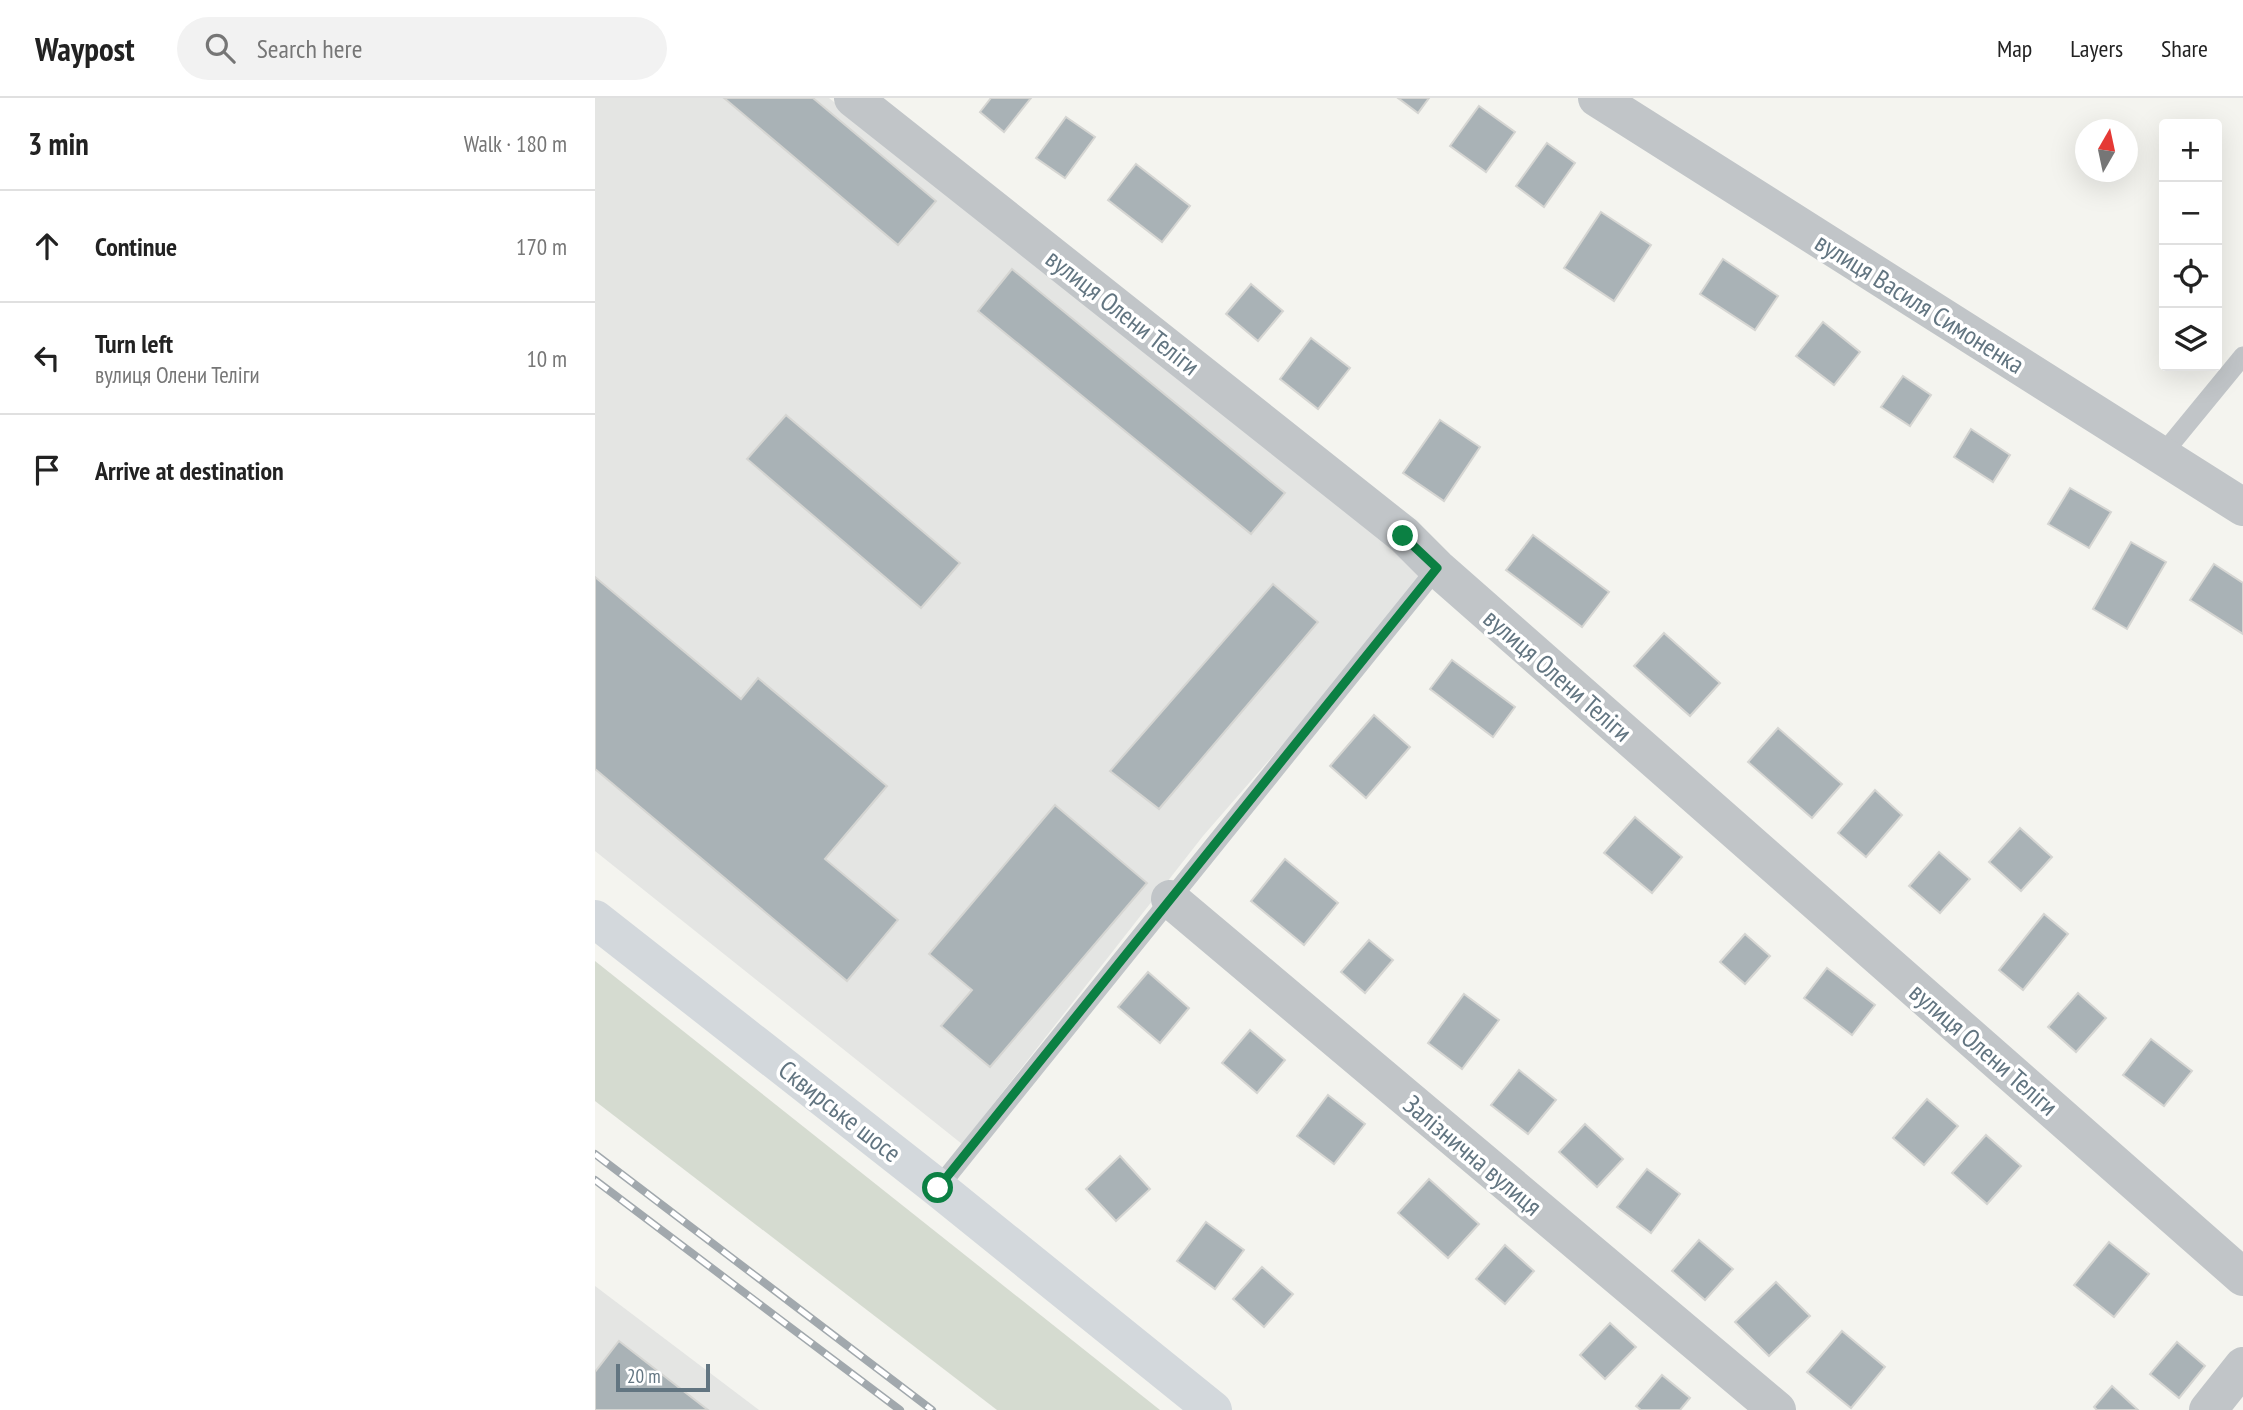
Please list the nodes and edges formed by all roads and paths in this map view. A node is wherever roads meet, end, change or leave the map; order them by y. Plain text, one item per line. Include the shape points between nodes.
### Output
1 (853, 98) edge
2 (1597, 98) edge
3 (2243, 356) edge
4 (2161, 456) junction
5 (2243, 507) edge
6 (1437, 568) junction
7 (1170, 899) junction
8 (595, 919) edge
9 (938, 1188) junction
10 (2243, 1277) edge
11 (2243, 1366) edge
12 (1213, 1410) edge
13 (1777, 1410) edge
14 (2208, 1410) edge

1 - 6 street, вулиця Олени Теліги via 1403,536
2 - 4 street, вулиця Василя Симоненка
3 - 4 lane
4 - 5 street, вулиця Василя Симоненка
6 - 7 lane
6 - 10 street, вулиця Олени Теліги
7 - 9 lane
7 - 13 street, Залізнична вулиця
8 - 9 main road, Сквирське шосе
9 - 12 main road, Сквирське шосе
11 - 14 street

